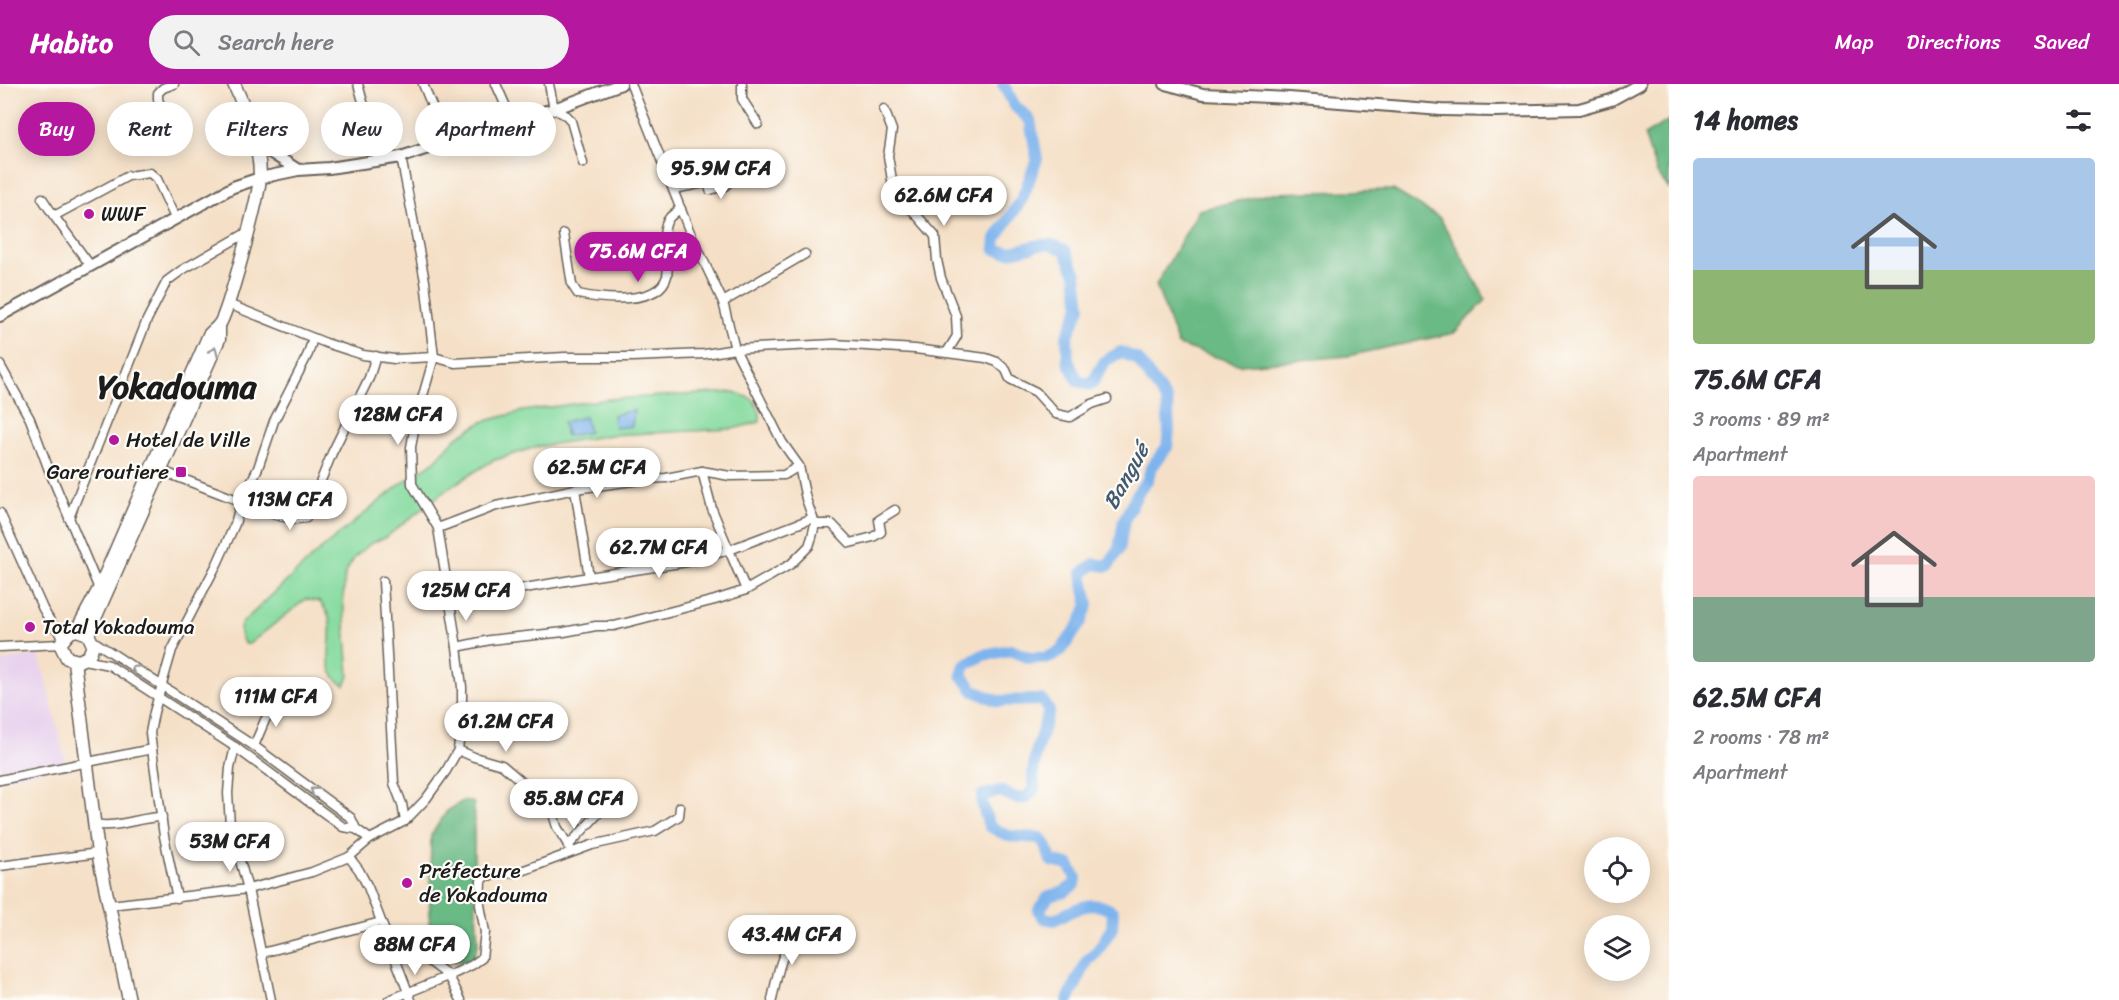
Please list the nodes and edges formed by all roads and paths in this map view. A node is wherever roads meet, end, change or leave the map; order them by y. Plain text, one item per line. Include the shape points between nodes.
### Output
1 (174, 84) edge
2 (234, 84) edge
3 (358, 84) edge
4 (423, 84) edge
5 (496, 84) edge
6 (549, 84) edge
7 (621, 84) edge
8 (631, 84) edge
9 (742, 84) edge
10 (1165, 84) edge
11 (1640, 84) edge
12 (159, 102) edge
13 (242, 102) edge
14 (430, 102) edge
15 (504, 102) edge
16 (553, 102) edge
17 (556, 108) edge
18 (884, 109) dead end
19 (556, 110) edge
20 (758, 124) dead end
21 (415, 153) edge
22 (257, 156) edge
23 (276, 156) edge
24 (401, 157) junction
25 (380, 159) junction
26 (583, 163) dead end
27 (750, 163) dead end
28 (298, 170) junction
29 (260, 178) junction
30 (674, 189) junction
31 (42, 198) dead end
32 (681, 209) junction
33 (54, 216) junction
34 (176, 218) junction
35 (248, 232) junction
36 (564, 234) dead end
37 (805, 254) dead end
38 (90, 265) junction
39 (723, 302) junction
40 (228, 304) junction
41 (0, 316) edge
42 (219, 325) junction
43 (313, 338) junction
44 (735, 349) junction
45 (947, 352) junction
46 (376, 357) junction
47 (434, 357) junction
48 (0, 366) edge
49 (1107, 399) dead end
50 (799, 466) junction
51 (162, 471) junction
52 (702, 471) junction
53 (575, 489) junction
54 (241, 502) junction
55 (895, 510) dead end
56 (0, 513) edge
57 (69, 518) junction
58 (814, 521) junction
59 (438, 528) junction
60 (729, 550) junction
61 (589, 577) junction
62 (383, 580) dead end
63 (99, 589) junction
64 (746, 590) junction
65 (449, 600) junction
66 (86, 635) junction
67 (62, 640) junction
68 (0, 647) edge
69 (458, 647) junction
70 (79, 660) junction
71 (161, 686) junction
72 (159, 697) junction
73 (278, 700) dead end
74 (254, 746) junction
75 (235, 747) junction
76 (152, 749) junction
77 (458, 750) junction
78 (86, 764) junction
79 (0, 780) edge
80 (534, 792) dead end
81 (680, 807) dead end
82 (597, 815) dead end
83 (162, 817) junction
84 (554, 817) dead end
85 (405, 821) junction
86 (94, 824) junction
87 (356, 829) junction
88 (370, 838) junction
89 (570, 849) junction
90 (98, 853) junction
91 (349, 857) junction
92 (0, 866) edge
93 (248, 889) junction
94 (177, 898) junction
95 (110, 905) junction
96 (381, 922) junction
97 (801, 926) dead end
98 (388, 941) junction
99 (262, 953) junction
100 (449, 976) junction
101 (410, 996) edge
102 (129, 1000) edge
103 (271, 1000) edge
104 (389, 1000) edge
105 (461, 1000) edge
106 (772, 1000) edge

1 - 12 street via 158,93
2 - 13 highway
3 - 25 street
4 - 14 street
5 - 15 street
6 - 16 street
7 - 17 main road
8 - 30 street
9 - 20 street via 742,99
10 - 11 main road via 1203,94 1496,111 1579,109 1611,100
18 - 45 street via 892,130 888,156 893,186 906,197 934,236 941,278 956,316 957,336
19 - 26 street via 571,121
21 - 24 main road
22 - 29 highway
23 - 28 main road
24 - 25 main road
24 - 47 street via 424,269
25 - 28 main road
27 - 30 street via 725,186 710,190 709,182
28 - 29 main road
29 - 34 main road via 233,187
29 - 35 highway
30 - 32 street
31 - 33 street
32 - 36 street via 668,218 665,231 667,277 657,291 636,297 614,300 578,294 572,285
32 - 39 street
33 - 34 street via 128,176 150,173 158,179
33 - 38 street
34 - 38 main road
35 - 40 highway
35 - 57 street via 167,281 147,320
37 - 39 street
38 - 41 main road
39 - 44 street
40 - 42 highway
40 - 43 street
51 -> 42 highway via 219,339
42 - 63 highway via 209,335
43 - 46 street
43 - 54 street
44 - 45 street via 834,344
44 - 47 street via 684,355 455,363
44 - 50 street via 782,442
45 - 49 street via 997,362 1010,379 1036,392 1056,414 1070,417
46 - 47 street
46 - 54 street via 306,518 276,515
47 - 59 street via 416,420 411,467 412,484
48 - 57 street via 30,419
50 - 52 street via 784,475 730,476
50 - 58 street
51 - 54 street
51 - 66 highway
52 - 53 street
52 - 60 street
53 - 59 street via 496,506
53 - 61 street
54 - 71 street via 217,564 172,650
55 - 58 street via 879,520 881,532 850,543 832,524
56 - 67 street via 43,609
57 - 63 street
58 - 60 street
58 - 64 street via 808,546 800,556
59 - 65 street
60 - 61 street via 687,562
60 - 64 street
61 - 65 street
62 - 85 street via 394,783
63 - 66 highway
64 - 69 street via 623,624
65 - 69 street
66 - 67 highway via 70,632
66 - 70 highway via 92,651
71 -> 66 street
67 - 68 street
67 - 70 highway via 68,658
69 - 77 street via 462,696
70 - 72 street via 109,664
70 - 78 highway
71 - 72 street
71 - 74 street
72 - 75 street
72 - 76 street via 150,733
73 - 74 street
87 -> 74 street via 351,818
75 - 87 street via 343,826
75 - 93 street via 228,793 230,825
76 - 78 street
76 - 83 street
77 - 80 street via 502,765
77 - 85 street via 426,799
78 - 79 street
78 - 86 highway
81 - 89 street via 680,816 655,831
82 - 89 street
83 - 86 street
83 - 94 street
84 - 89 street
85 - 88 street
86 - 90 highway
87 - 88 street
88 - 91 street
89 - 100 street via 519,872 485,876 481,881 480,905 485,932 482,958
90 - 92 street
90 - 95 highway
91 - 93 street via 312,872
91 - 96 street via 368,887
93 - 94 street
93 - 99 street
94 - 95 street
95 - 102 highway
96 - 98 street
96 - 99 street
97 - 106 street via 779,963
98 - 100 street via 420,954
98 - 101 street
99 - 103 street
100 - 101 street
100 - 105 street
101 - 104 street

